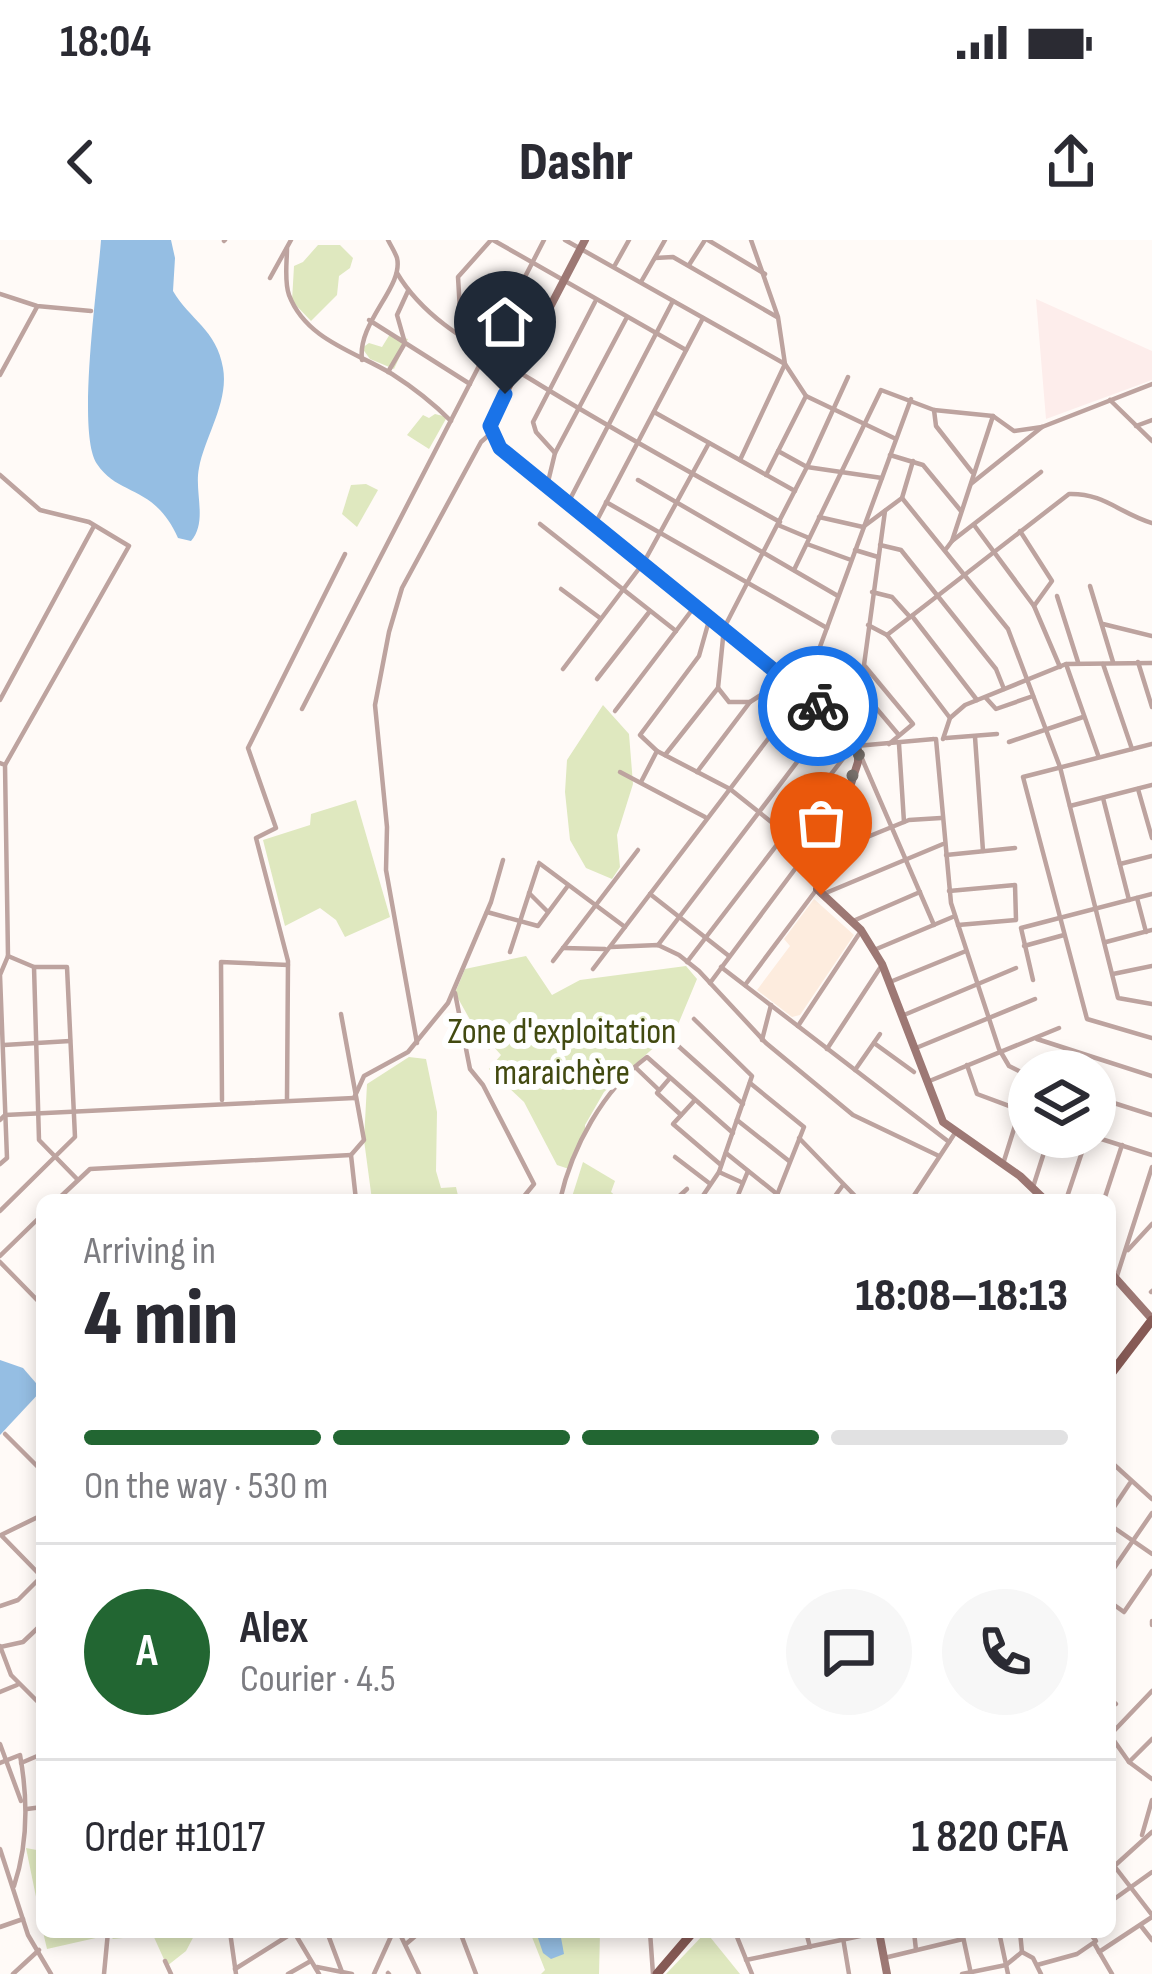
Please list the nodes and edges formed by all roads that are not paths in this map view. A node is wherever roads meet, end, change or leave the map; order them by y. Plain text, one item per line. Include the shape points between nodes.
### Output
1 (291, 240) edge
2 (388, 240) edge
3 (492, 240) edge
4 (544, 240) edge
5 (565, 240) edge
6 (629, 240) edge
7 (665, 240) edge
8 (707, 240) edge
9 (751, 240) edge
10 (583, 244) edge
11 (286, 248) junction
12 (655, 258) junction
13 (531, 265) junction
14 (615, 265) junction
15 (689, 265) junction
16 (397, 273) junction
17 (765, 274) junction
18 (270, 278) dead end
19 (485, 280) dead end
20 (641, 282) junction
21 (563, 283) junction
22 (408, 291) junction
23 (0, 294) edge
24 (596, 301) junction
25 (673, 301) junction
26 (37, 306) junction
27 (91, 311) dead end
28 (397, 315) junction
29 (778, 317) junction
30 (703, 318) junction
31 (626, 319) junction
32 (369, 320) junction
33 (460, 331) junction
34 (388, 332) junction
35 (655, 335) junction
36 (405, 343) junction
37 (686, 351) junction
38 (485, 354) junction
39 (362, 360) junction
40 (785, 364) junction
41 (518, 371) junction
42 (388, 372) junction
43 (0, 375) edge
44 (848, 377) dead end
45 (470, 384) junction
46 (1152, 384) edge
47 (550, 391) junction
48 (806, 396) junction
49 (911, 399) junction
50 (1110, 400) junction
51 (579, 409) junction
52 (833, 409) junction
53 (934, 410) junction
54 (654, 412) junction
55 (993, 416) junction
56 (1152, 420) edge
57 (451, 421) junction
58 (863, 424) junction
59 (608, 425) junction
60 (1136, 426) junction
61 (1042, 427) junction
62 (490, 434) junction
63 (896, 439) junction
64 (638, 442) junction
65 (1152, 442) edge
66 (709, 443) junction
67 (778, 451) junction
68 (555, 453) junction
69 (890, 455) junction
70 (740, 460) junction
71 (913, 460) junction
72 (807, 467) junction
73 (840, 472) junction
74 (972, 472) junction
75 (1041, 472) dead end
76 (692, 473) junction
77 (0, 475) edge
78 (766, 475) junction
79 (882, 478) junction
80 (638, 479) dead end
81 (968, 485) junction
82 (547, 486) junction
83 (795, 491) junction
84 (902, 498) junction
85 (677, 500) junction
86 (606, 502) junction
87 (568, 503) junction
88 (885, 511) junction
89 (961, 511) junction
90 (819, 517) junction
91 (779, 523) junction
92 (539, 524) dead end
93 (595, 524) junction
94 (1152, 524) edge
95 (95, 525) junction
96 (974, 525) junction
97 (863, 527) junction
98 (1020, 531) junction
99 (661, 532) junction
100 (808, 541) junction
101 (952, 541) junction
102 (880, 544) junction
103 (946, 549) junction
104 (855, 550) junction
105 (994, 551) junction
106 (764, 553) junction
107 (345, 554) dead end
108 (878, 557) junction
109 (851, 560) junction
110 (644, 562) junction
111 (794, 570) junction
112 (964, 574) junction
113 (750, 582) junction
114 (1090, 586) dead end
115 (561, 589) dead end
116 (623, 590) junction
117 (872, 592) junction
118 (838, 596) junction
119 (937, 596) junction
120 (1057, 596) dead end
121 (696, 605) junction
122 (1034, 606) junction
123 (650, 610) junction
124 (710, 617) junction
125 (911, 617) junction
126 (601, 619) junction
127 (1103, 624) junction
128 (868, 625) junction
129 (724, 628) junction
130 (826, 628) junction
131 (676, 631) junction
132 (887, 635) junction
133 (1152, 636) edge
134 (818, 656) junction
135 (1102, 661) junction
136 (1078, 662) junction
137 (1113, 662) junction
138 (1138, 662) junction
139 (1152, 663) edge
140 (1063, 666) junction
141 (563, 669) dead end
142 (775, 670) junction
143 (847, 671) dead end
144 (597, 680) dead end
145 (1028, 680) junction
146 (718, 688) junction
147 (1004, 689) junction
148 (764, 693) junction
149 (803, 693) junction
150 (986, 697) junction
151 (1033, 697) junction
152 (0, 700) edge
153 (977, 700) junction
154 (871, 701) dead end
155 (750, 702) junction
156 (1152, 707) edge
157 (302, 709) dead end
158 (615, 711) dead end
159 (785, 716) junction
160 (1084, 716) junction
161 (831, 717) junction
162 (950, 718) junction
163 (1046, 728) junction
164 (998, 734) dead end
165 (974, 736) junction
166 (899, 739) junction
167 (940, 739) junction
168 (1009, 742) dead end
169 (1152, 744) edge
170 (856, 746) junction
171 (1132, 749) junction
172 (657, 751) junction
173 (665, 755) junction
174 (1098, 758) junction
175 (2, 764) edge
176 (1060, 767) junction
177 (620, 772) dead end
178 (697, 772) junction
179 (640, 782) junction
180 (1152, 785) edge
181 (730, 788) junction
182 (1138, 789) junction
183 (1103, 798) junction
184 (1070, 806) junction
185 (759, 812) junction
186 (707, 818) junction
187 (943, 818) junction
188 (1150, 821) edge
189 (904, 822) junction
190 (891, 827) junction
191 (785, 833) junction
192 (1152, 838) edge
193 (945, 843) junction
194 (1015, 848) dead end
195 (638, 850) dead end
196 (808, 851) junction
197 (983, 851) junction
198 (827, 854) junction
199 (946, 855) junction
200 (1152, 856) edge
201 (503, 860) dead end
202 (906, 860) junction
203 (1120, 864) junction
204 (824, 865) junction
205 (2, 873) edge
206 (568, 885) junction
207 (949, 891) junction
208 (819, 892) junction
209 (920, 892) junction
210 (529, 893) junction
211 (650, 894) junction
212 (1152, 894) edge
213 (1133, 899) junction
214 (596, 905) junction
215 (1098, 908) junction
216 (487, 912) junction
217 (548, 912) junction
218 (955, 916) junction
219 (680, 917) junction
220 (1059, 917) junction
221 (519, 921) junction
222 (852, 921) junction
223 (934, 925) junction
224 (958, 925) junction
225 (625, 927) junction
226 (861, 930) junction
227 (1149, 931) edge
228 (1064, 935) junction
229 (706, 938) junction
230 (1106, 942) junction
231 (658, 945) junction
232 (1024, 946) junction
233 (563, 948) junction
234 (609, 948) junction
235 (874, 950) junction
236 (966, 950) junction
237 (510, 952) dead end
238 (8, 956) junction
239 (729, 956) junction
240 (553, 962) dead end
241 (687, 962) junction
242 (882, 964) junction
243 (288, 965) junction
244 (1152, 966) edge
245 (34, 967) junction
246 (721, 967) junction
247 (1016, 968) dead end
248 (593, 969) dead end
249 (1113, 974) junction
250 (1033, 980) dead end
251 (890, 982) junction
252 (710, 983) junction
253 (977, 984) junction
254 (745, 986) junction
255 (1, 993) edge
256 (455, 993) junction
257 (1035, 999) dead end
258 (1152, 1004) edge
259 (770, 1005) junction
260 (341, 1014) dead end
261 (904, 1015) junction
262 (694, 1018) dead end
263 (989, 1018) junction
264 (798, 1026) junction
265 (1059, 1028) dead end
266 (880, 1034) dead end
267 (667, 1036) dead end
268 (1034, 1038) junction
269 (1152, 1038) edge
270 (762, 1040) junction
271 (70, 1042) junction
272 (36, 1043) junction
273 (416, 1043) junction
274 (874, 1043) junction
275 (2, 1045) edge
276 (916, 1048) junction
277 (827, 1049) junction
278 (1070, 1050) edge
279 (1000, 1052) junction
280 (1008, 1062) edge
281 (968, 1065) junction
282 (1116, 1065) edge
283 (634, 1066) junction
284 (855, 1070) junction
285 (914, 1072) dead end
286 (1152, 1076) edge
287 (670, 1078) junction
288 (927, 1082) junction
289 (750, 1083) junction
290 (659, 1090) junction
291 (354, 1098) junction
292 (287, 1099) junction
293 (695, 1100) junction
294 (222, 1102) junction
295 (742, 1103) junction
296 (1116, 1104) edge
297 (1008, 1106) edge
298 (74, 1111) junction
299 (38, 1113) junction
300 (681, 1114) junction
301 (1152, 1115) edge
302 (3, 1117) edge
303 (737, 1120) junction
304 (733, 1133) junction
305 (800, 1138) junction
306 (952, 1138) junction
307 (1116, 1143) edge
308 (1122, 1145) junction
309 (1008, 1148) edge
310 (726, 1154) junction
311 (351, 1155) junction
312 (1152, 1155) edge
313 (55, 1156) junction
314 (939, 1156) junction
315 (675, 1157) dead end
316 (1042, 1158) edge
317 (1083, 1158) edge
318 (790, 1161) junction
319 (1003, 1164) junction
320 (0, 1165) edge
321 (1152, 1167) edge
322 (720, 1169) junction
323 (748, 1171) junction
324 (78, 1180) junction
325 (743, 1183) junction
326 (843, 1184) junction
327 (711, 1185) junction
328 (1033, 1187) junction
329 (1145, 1188) junction
330 (687, 1189) dead end
331 (63, 1194) edge
332 (355, 1194) edge
333 (526, 1194) edge
334 (562, 1194) edge
335 (683, 1194) edge
336 (704, 1194) edge
337 (738, 1194) edge
338 (773, 1194) edge
339 (777, 1194) edge
340 (836, 1194) edge
341 (853, 1194) edge
342 (915, 1194) edge
343 (1039, 1194) edge
344 (1068, 1194) edge
345 (1106, 1194) edge
346 (1152, 1195) edge
347 (0, 1210) edge
348 (36, 1221) edge
349 (1152, 1223) edge
350 (1124, 1255) junction
351 (0, 1259) edge
352 (1116, 1270) edge
353 (1116, 1279) edge
354 (36, 1298) edge
355 (1152, 1319) edge
356 (1116, 1358) edge
357 (4, 1434) dead end
358 (36, 1465) edge
359 (1116, 1466) edge
360 (1132, 1481) junction
361 (1152, 1499) edge
362 (1116, 1504) edge
363 (1152, 1513) edge
364 (36, 1518) edge
365 (1116, 1529) edge
366 (1133, 1541) junction
367 (1152, 1554) edge
368 (1116, 1565) edge
369 (36, 1570) edge
370 (1152, 1571) edge
371 (36, 1582) edge
372 (0, 1606) edge
373 (1116, 1606) edge
374 (36, 1630) edge
375 (0, 1647) edge
376 (20, 1684) junction
377 (1152, 1691) edge
378 (0, 1692) edge
379 (36, 1700) edge
380 (1116, 1729) edge
381 (1152, 1739) edge
382 (0, 1744) edge
383 (1116, 1744) edge
384 (36, 1757) edge
385 (3, 1762) edge
386 (1129, 1762) junction
387 (21, 1763) junction
388 (1152, 1779) edge
389 (1152, 1800) edge
390 (36, 1808) edge
391 (24, 1809) junction
392 (1152, 1832) edge
393 (1141, 1839) junction
394 (0, 1849) edge
395 (1116, 1864) edge
396 (1116, 1872) edge
397 (1152, 1872) edge
398 (14, 1886) junction
399 (1131, 1887) junction
400 (1116, 1898) edge
401 (1152, 1916) edge
402 (23, 1919) junction
403 (1141, 1926) junction
404 (0, 1927) edge
405 (107, 1938) edge
406 (232, 1938) edge
407 (286, 1938) edge
408 (298, 1938) edge
409 (329, 1938) edge
410 (393, 1938) edge
411 (400, 1938) edge
412 (413, 1938) edge
413 (462, 1938) edge
414 (651, 1938) edge
415 (688, 1938) edge
416 (737, 1938) edge
417 (808, 1938) edge
418 (836, 1938) edge
419 (842, 1938) edge
420 (880, 1938) edge
421 (915, 1938) edge
422 (954, 1938) edge
423 (964, 1938) edge
424 (1000, 1938) edge
425 (1021, 1938) edge
426 (1092, 1938) edge
427 (1152, 1940) edge
428 (1094, 1943) junction
429 (405, 1945) junction
430 (810, 1947) junction
431 (39, 1950) junction
432 (916, 1950) junction
433 (1022, 1952) junction
434 (1100, 1952) junction
435 (884, 1958) junction
436 (165, 1960) dead end
437 (746, 1960) junction
438 (312, 1964) junction
439 (1006, 1965) junction
440 (1037, 1965) junction
441 (235, 1971) edge
442 (342, 1972) edge
443 (971, 1973) edge
444 (13, 1974) edge
445 (51, 1974) edge
446 (104, 1974) edge
447 (171, 1974) edge
448 (288, 1974) edge
449 (319, 1974) edge
450 (352, 1974) edge
451 (374, 1974) edge
452 (419, 1974) edge
453 (476, 1974) edge
454 (655, 1974) edge
455 (752, 1974) edge
456 (849, 1974) edge
457 (887, 1974) edge
458 (962, 1974) edge
459 (1008, 1974) edge
460 (1041, 1974) edge
461 (1112, 1974) edge

1 - 11 street
2 - 16 street
3 - 13 street
3 - 33 street via 458,277
4 - 13 street
5 - 10 street
6 - 14 street
7 - 12 street
8 - 15 street
8 - 17 street
9 - 17 street
10 - 14 street
10 - 21 street
11 - 18 street
11 - 39 street via 287,286 298,310
12 - 15 street
12 - 20 street
13 - 21 street
13 - 38 street
14 - 20 street
15 - 29 street
16 - 22 street
16 - 32 street
17 - 29 street
19 - 33 street
20 - 25 street
21 - 24 street
21 - 41 street
22 - 28 street
22 - 33 street
23 - 26 street
24 - 31 street
24 - 47 street
25 - 30 street
25 - 35 street
26 - 27 street
26 - 43 street
28 - 34 street
28 - 36 street
29 - 40 street
30 - 37 street
30 - 40 street
31 - 35 street
31 - 51 street
32 - 34 street
32 - 39 street
33 - 38 street
34 - 36 street
35 - 37 street
35 - 59 street
36 - 42 street
36 - 45 street
37 - 54 street
38 - 41 street
38 - 45 street
39 - 42 street
40 - 48 street
40 - 70 street
41 - 47 street
41 - 62 street
42 - 57 street
44 - 52 street
45 - 57 street
46 - 50 street
47 - 51 street
47 - 68 street via 533,425
48 - 52 street
48 - 67 street
49 - 53 street
49 - 58 street via 881,390
49 - 63 street
50 - 60 street
50 - 61 street
51 - 59 street
51 - 68 street
52 - 58 street
52 - 72 street
53 - 55 street
53 - 74 street via 936,426
54 - 64 street
54 - 66 street
55 - 61 street via 1014,430
55 - 74 street
56 - 60 street
57 - 157 street
58 - 63 street
58 - 73 street
59 - 64 street
59 - 87 street
60 - 65 street
61 - 81 street
62 - 82 street
62 - 273 street via 402,588 375,706 386,870
63 - 69 street
64 - 76 street
64 - 86 street
66 - 70 street
66 - 76 street
67 - 72 street
67 - 78 street
68 - 82 street
69 - 71 street
69 - 79 street
70 - 78 street
71 - 84 street
71 - 89 street
72 - 73 street
72 - 83 street
73 - 79 street
73 - 90 street
74 - 81 street
75 - 96 street
76 - 85 street
76 - 91 street
77 - 95 street via 40,509
78 - 83 street
79 - 97 street
80 - 85 street
81 - 89 street
82 - 87 street
83 - 91 street
84 - 88 street
84 - 103 street
85 - 99 street
85 - 106 street
86 - 93 street
86 - 99 street
87 - 93 street
88 - 97 street
88 - 102 street
89 - 101 street
90 - 97 street
90 - 100 street
91 - 100 street
91 - 106 street
92 - 116 street
93 - 110 street
94 - 98 street via 1096,495 1074,494
95 - 152 street
95 - 175 street via 129,546
96 - 101 street
96 - 105 street
97 - 104 street
98 - 105 street
98 - 122 street via 1052,581
99 - 110 street
99 - 113 street
100 - 109 street
100 - 111 street
101 - 103 street
102 - 108 street
102 - 119 street via 901,550
103 - 112 street
104 - 108 street
104 - 109 street
105 - 112 street
105 - 122 street
106 - 111 street
106 - 113 street
107 - 243 street via 248,748 276,828 256,838
108 - 117 street
109 - 118 street
110 - 116 street
110 - 121 street
111 - 118 street
112 - 119 street
112 - 145 street via 1008,629
113 - 129 street
113 - 130 street
114 - 127 street
115 - 126 street
116 - 123 street
116 - 126 street
117 - 125 street via 892,597
117 - 128 street
118 - 130 street
119 - 125 street
119 - 147 street
120 - 136 street
121 - 124 street
121 - 131 street
122 - 140 street
123 - 131 street
123 - 144 street
124 - 129 street
124 - 172 street via 699,656 641,732
125 - 132 street
125 - 153 street
126 - 141 street
127 - 133 street
127 - 137 street
128 - 132 street
128 - 166 street via 864,664 913,724
129 - 142 street
129 - 146 street
130 - 134 street
131 - 158 street
132 - 162 street
134 - 143 street
134 - 149 street
135 - 136 street
135 - 137 street
135 - 171 street
136 - 140 street
137 - 138 street
138 - 139 street
138 - 156 street
140 - 145 street
140 - 160 street
142 - 148 street
142 - 149 street
145 - 147 street
145 - 151 street
146 - 155 street via 729,702
146 - 173 street
147 - 150 street
148 - 155 street
148 - 159 street
149 - 159 street
149 - 161 street
150 - 151 street via 996,710
150 - 153 street
151 - 163 street
153 - 162 street
154 - 166 street
155 - 178 street
159 - 181 street
160 - 163 street
160 - 174 street
161 - 170 street
161 - 185 street
162 - 167 street
163 - 168 street
163 - 176 street
164 - 165 street
165 - 167 street
165 - 197 street
166 - 167 street
166 - 170 street
166 - 189 street
167 - 187 street
169 - 171 street
170 - 190 street
170 - 191 street
170 - 198 street via 858,762
171 - 174 street
172 - 173 street
172 - 179 street
173 - 178 street
174 - 176 street
175 - 205 street
176 - 184 street
176 - 220 street via 1023,777
177 - 179 street
178 - 181 street
179 - 186 street
180 - 182 street
181 - 185 street
181 - 186 street
182 - 183 street
182 - 188 street
183 - 184 street
183 - 203 street
184 - 215 street
185 - 191 street
185 - 219 street
186 - 211 street
187 - 189 street
187 - 193 street
188 - 192 street
189 - 190 street
190 - 198 street
190 - 202 street
191 - 196 street
191 - 229 street
193 - 199 street
193 - 202 street
194 - 197 street
195 - 214 street
196 - 204 street
196 - 239 street
197 - 199 street
198 - 204 street
199 - 207 street
200 - 203 street
201 - 216 street
202 - 208 street
202 - 209 street
203 - 213 street
204 - 208 street
205 - 238 street
206 - 210 street via 540,862
206 - 214 street
206 - 217 street
207 - 218 street
207 - 224 street via 1015,885 1016,920
208 - 222 street
208 - 254 street
209 - 222 street
209 - 223 street
210 - 217 street
210 - 221 street
211 - 219 street
211 - 225 street
212 - 213 street
213 - 215 street
213 - 227 street
214 - 225 street
214 - 233 street
215 - 220 street
215 - 230 street
216 - 221 street
216 - 256 street
217 - 221 street via 538,926
218 - 223 street
218 - 224 street
219 - 229 street
219 - 231 street
220 - 228 street
220 - 232 street via 1021,928
221 - 237 street
222 - 226 street
223 - 235 street
224 - 236 street
225 - 234 street
226 - 235 street
226 - 264 street
227 - 230 street
228 - 232 street
228 - 269 street via 1088,1019
229 - 239 street
229 - 241 street
230 - 249 street
231 - 234 street
231 - 241 street
232 - 250 street
233 - 234 street
233 - 240 street
234 - 248 street
235 - 242 street
236 - 251 street
236 - 253 street
238 - 245 street
238 - 255 street
239 - 246 street
241 - 252 street
242 - 251 street
242 - 277 street
243 - 292 street
243 - 294 street via 221,962
244 - 249 street
245 - 271 street via 67,967
245 - 272 street
246 - 252 street
246 - 254 street
247 - 253 street
249 - 258 street via 1118,998
251 - 261 street
252 - 270 street
253 - 261 street
253 - 263 street
254 - 259 street
255 - 275 street
256 - 273 street
256 - 333 street via 470,1069 534,1184
257 - 263 street
259 - 264 street
259 - 270 street
260 - 291 street
261 - 276 street
262 - 289 street via 752,1076
263 - 276 street
263 - 279 street
264 - 277 street
265 - 268 street
266 - 274 street
267 - 295 street
268 - 278 street
268 - 279 street
270 - 314 street via 853,1115
271 - 272 street
271 - 298 street
272 - 275 street
272 - 299 street
273 - 291 street via 364,1076
274 - 284 street
274 - 285 street
275 - 302 street
276 - 288 street
277 - 284 street
279 - 280 street
279 - 281 street
281 - 288 street
281 - 297 street via 976,1094
282 - 286 street
283 - 287 street via 647,1058
283 - 290 street
283 - 334 street via 591,1124
284 - 306 street
287 - 290 street
287 - 293 street
288 - 306 street
289 - 295 street
289 - 305 street via 804,1127
290 - 300 street
291 - 292 street
291 - 311 street via 364,1140
292 - 294 street
293 - 300 street
293 - 304 street
294 - 298 street
295 - 303 street
296 - 301 street
298 - 299 street
298 - 313 street via 75,1137
299 - 302 street
299 - 313 street via 39,1140
300 - 322 street via 673,1124
302 - 320 street via 7,1158
303 - 304 street
303 - 318 street
304 - 310 street
305 - 318 street
305 - 326 street
306 - 314 street
306 - 319 street
307 - 308 street
308 - 312 street
308 - 345 street
309 - 319 street
310 - 322 street
310 - 323 street
311 - 324 street via 89,1168
311 - 332 street
313 - 324 street
313 - 347 street
314 - 342 street
315 - 327 street
316 - 328 street
317 - 344 street
318 - 339 street
319 - 328 street
321 - 329 street
322 - 325 street
322 - 327 street
323 - 325 street
323 - 338 street
324 - 331 street
325 - 337 street
326 - 340 street
326 - 341 street
327 - 336 street
328 - 343 street
329 - 346 street
329 - 350 street
330 - 335 street
348 - 351 street
349 - 350 street
350 - 352 street
351 - 354 street
353 - 355 street
355 - 356 main road
357 - 358 street
359 - 360 street
360 - 361 street
360 - 362 street
363 - 366 street
364 - 369 street via 1,1535
365 - 366 street
366 - 367 street
366 - 368 street
370 - 373 street via 1124,1612
371 - 372 street
374 - 375 street
375 - 376 street
376 - 378 street
376 - 379 street
377 - 380 street
381 - 386 street
382 - 385 street
383 - 386 street
384 - 387 street
385 - 387 street via 20,1755
385 - 391 street
386 - 388 street
387 - 391 street
389 - 393 street
390 - 391 street
391 - 398 street via 26,1851
392 - 393 street
393 - 395 street
394 - 398 street
396 - 399 street
397 - 399 street
398 - 402 street
399 - 400 street
399 - 401 street
401 - 403 street
402 - 404 street
402 - 431 street
403 - 427 street
403 - 434 street
405 - 446 street
406 - 441 street
407 - 441 street
408 - 438 street
409 - 442 street
410 - 451 street
411 - 429 street
412 - 429 street
413 - 453 street
414 - 454 street
415 - 454 main road
416 - 437 street
417 - 430 street
418 - 430 street
419 - 456 street
420 - 435 street
421 - 432 street
422 - 432 street
423 - 443 street
424 - 439 street
425 - 433 street
426 - 428 street
428 - 434 street
428 - 440 street
429 - 452 street
430 - 437 street
431 - 444 street
431 - 445 street
432 - 435 street
433 - 439 street
433 - 440 street
434 - 461 street
435 - 457 street
436 - 447 street
437 - 455 street
438 - 442 street
438 - 448 street
438 - 449 street
439 - 443 street
439 - 459 street
440 - 460 street
442 - 450 street
443 - 458 street

